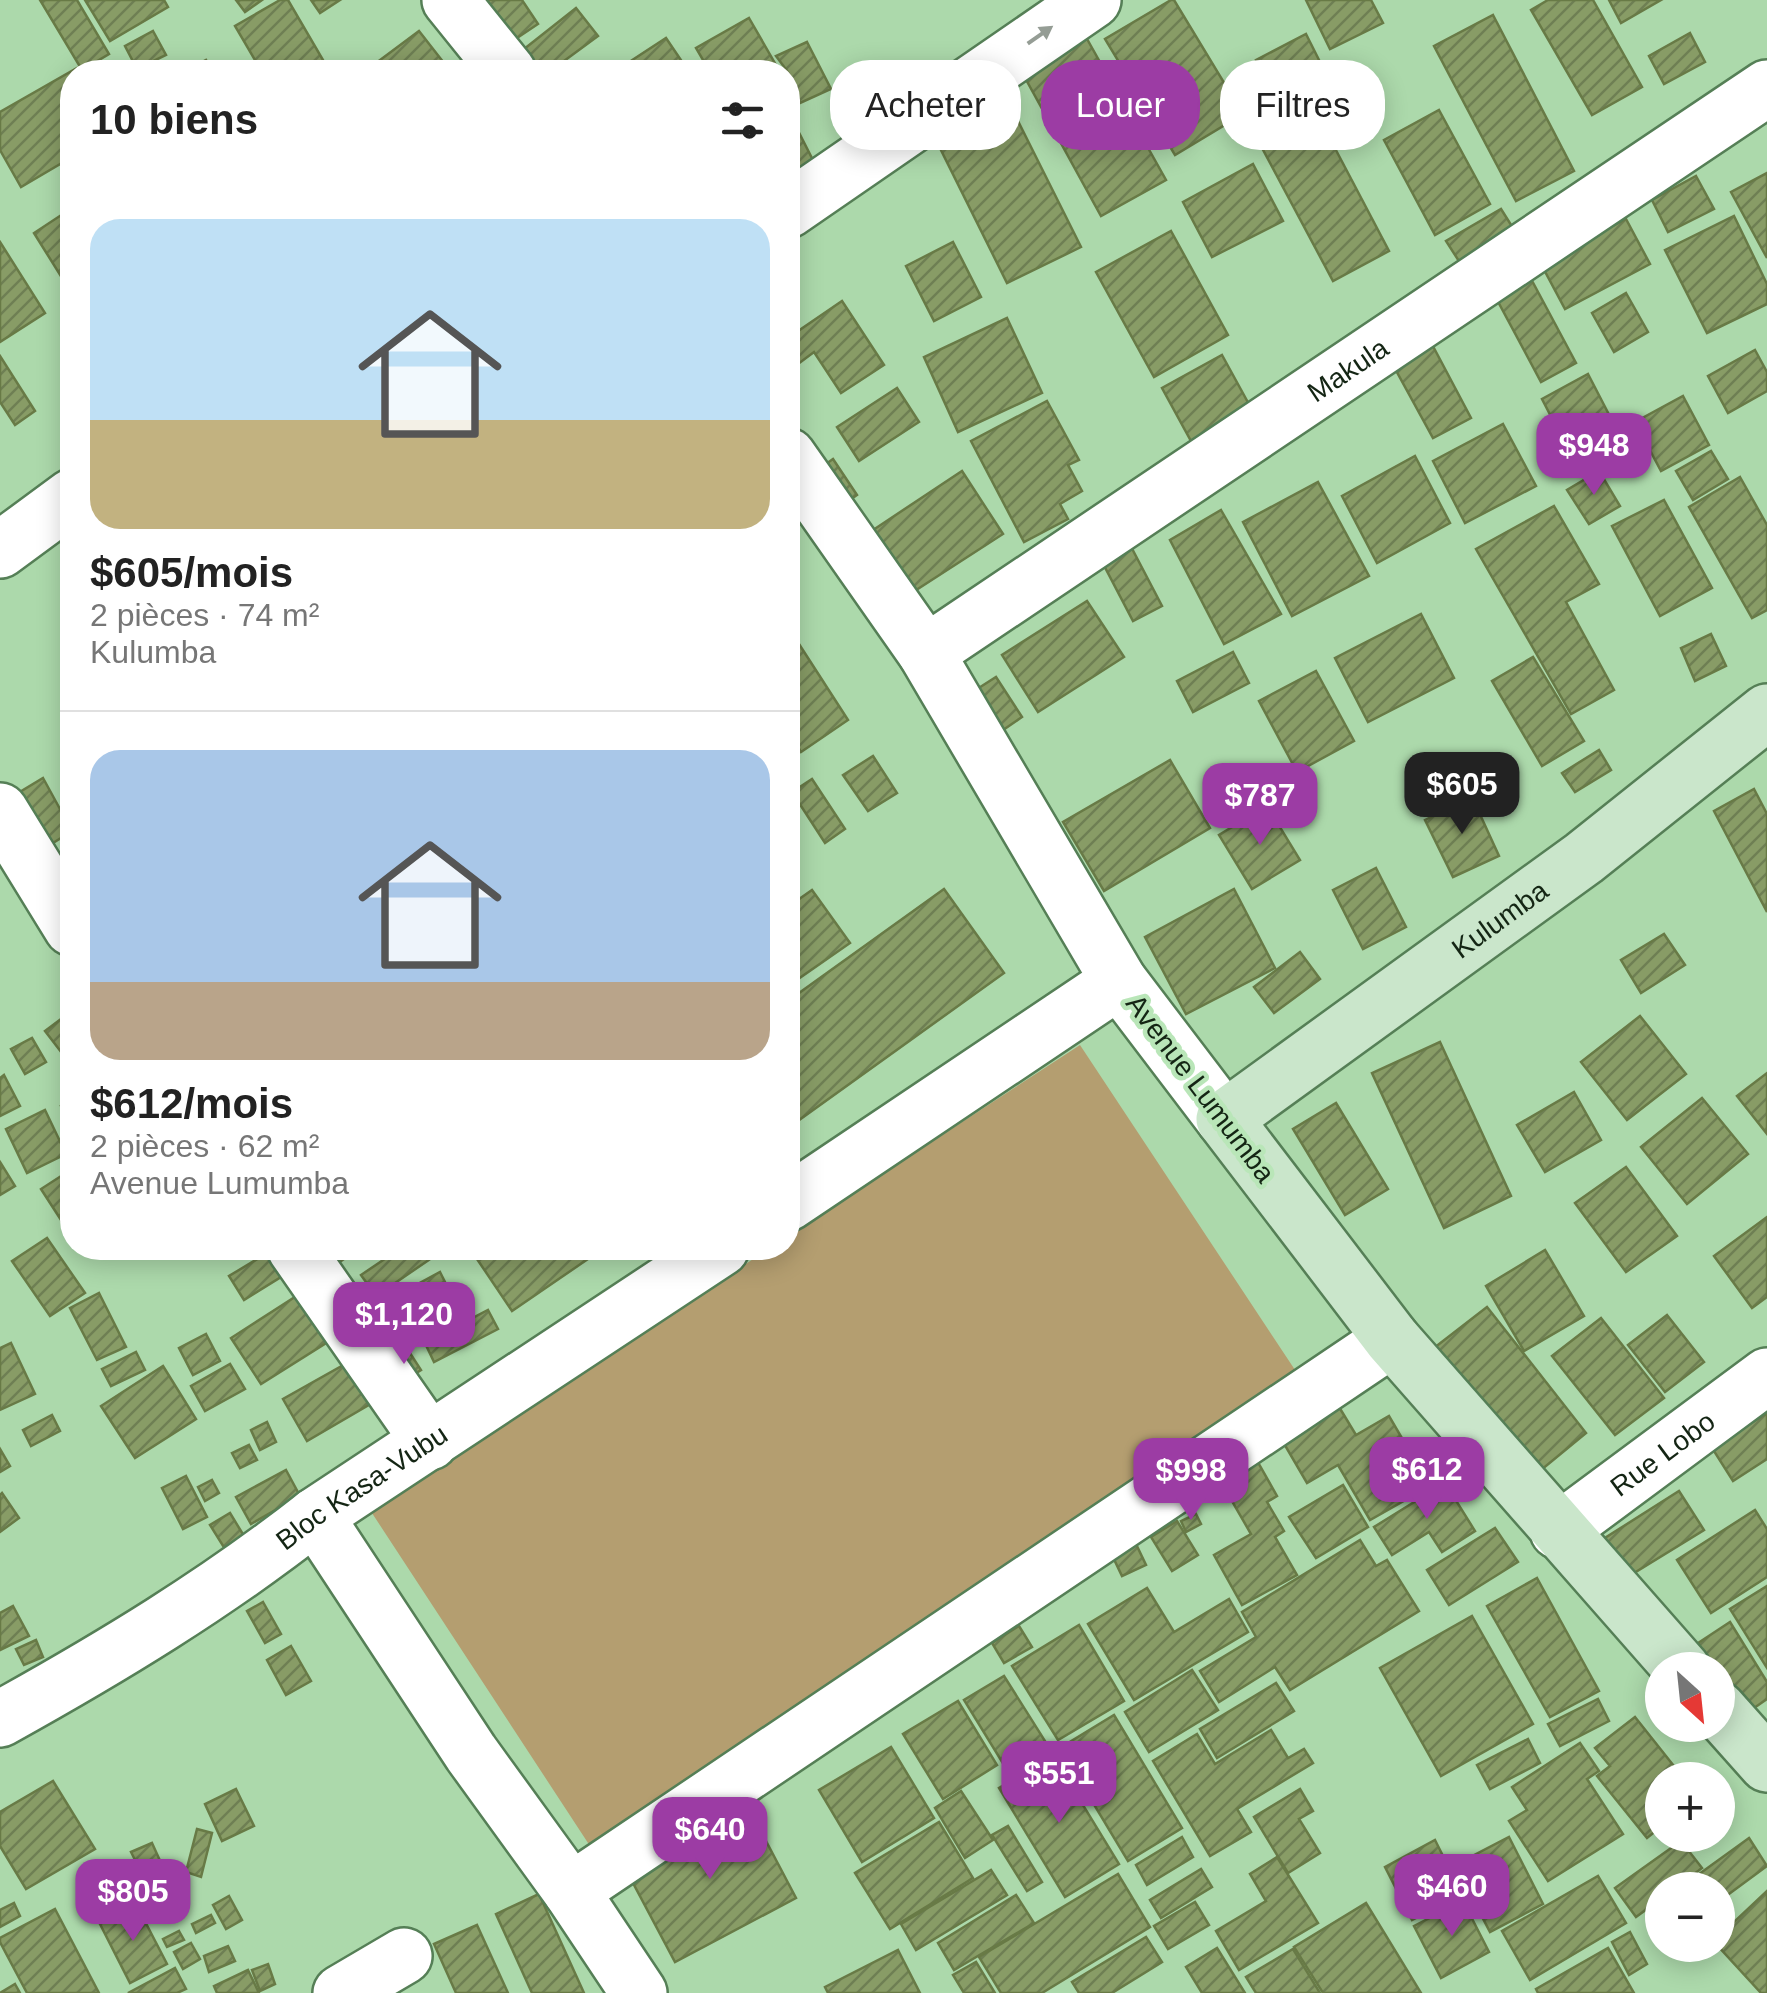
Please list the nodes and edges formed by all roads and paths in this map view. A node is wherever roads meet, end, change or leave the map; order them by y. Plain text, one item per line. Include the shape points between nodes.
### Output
1 (450, 0) edge
2 (1093, 0) edge
3 (498, 60) edge
4 (1767, 88) edge
5 (800, 202) edge
6 (800, 473) edge
7 (60, 506) edge
8 (0, 550) edge
9 (926, 653) junction
10 (1767, 712) edge
11 (0, 811) edge
12 (60, 908) edge
13 (1119, 981) junction
14 (1224, 1120) junction
15 (800, 1195) edge
16 (303, 1260) edge
17 (703, 1260) edge
18 (1392, 1339) junction
19 (1767, 1376) edge
20 (430, 1442) junction
21 (315, 1516) junction
22 (1558, 1531) junction
23 (1667, 1652) edge
24 (0, 1720) edge
25 (1735, 1728) edge
26 (1767, 1764) edge
27 (571, 1891) junction
28 (404, 1956) dead end
29 (341, 1993) edge
30 (640, 1993) edge

1 - 3 street
5 -> 2 street
4 - 9 street, Makula
6 - 9 street, Avenue Lumumba
7 - 8 street
9 - 13 street, Avenue Lumumba
10 - 14 street, Kulumba via 1584,858
11 - 12 street
13 - 14 street, Avenue Lumumba
13 - 15 street
14 - 18 street, Avenue Lumumba
16 - 20 street
17 - 20 street, Bloc Kasa-Vubu
18 - 22 street, Avenue Lumumba
18 - 27 street
19 - 22 street, Rue Lobo
20 - 21 street, Bloc Kasa-Vubu
21 - 24 street, Bloc Kasa-Vubu via 130,1646
21 - 27 street
22 - 23 street, Avenue Lumumba
25 - 26 street
27 - 30 street
28 - 29 street

